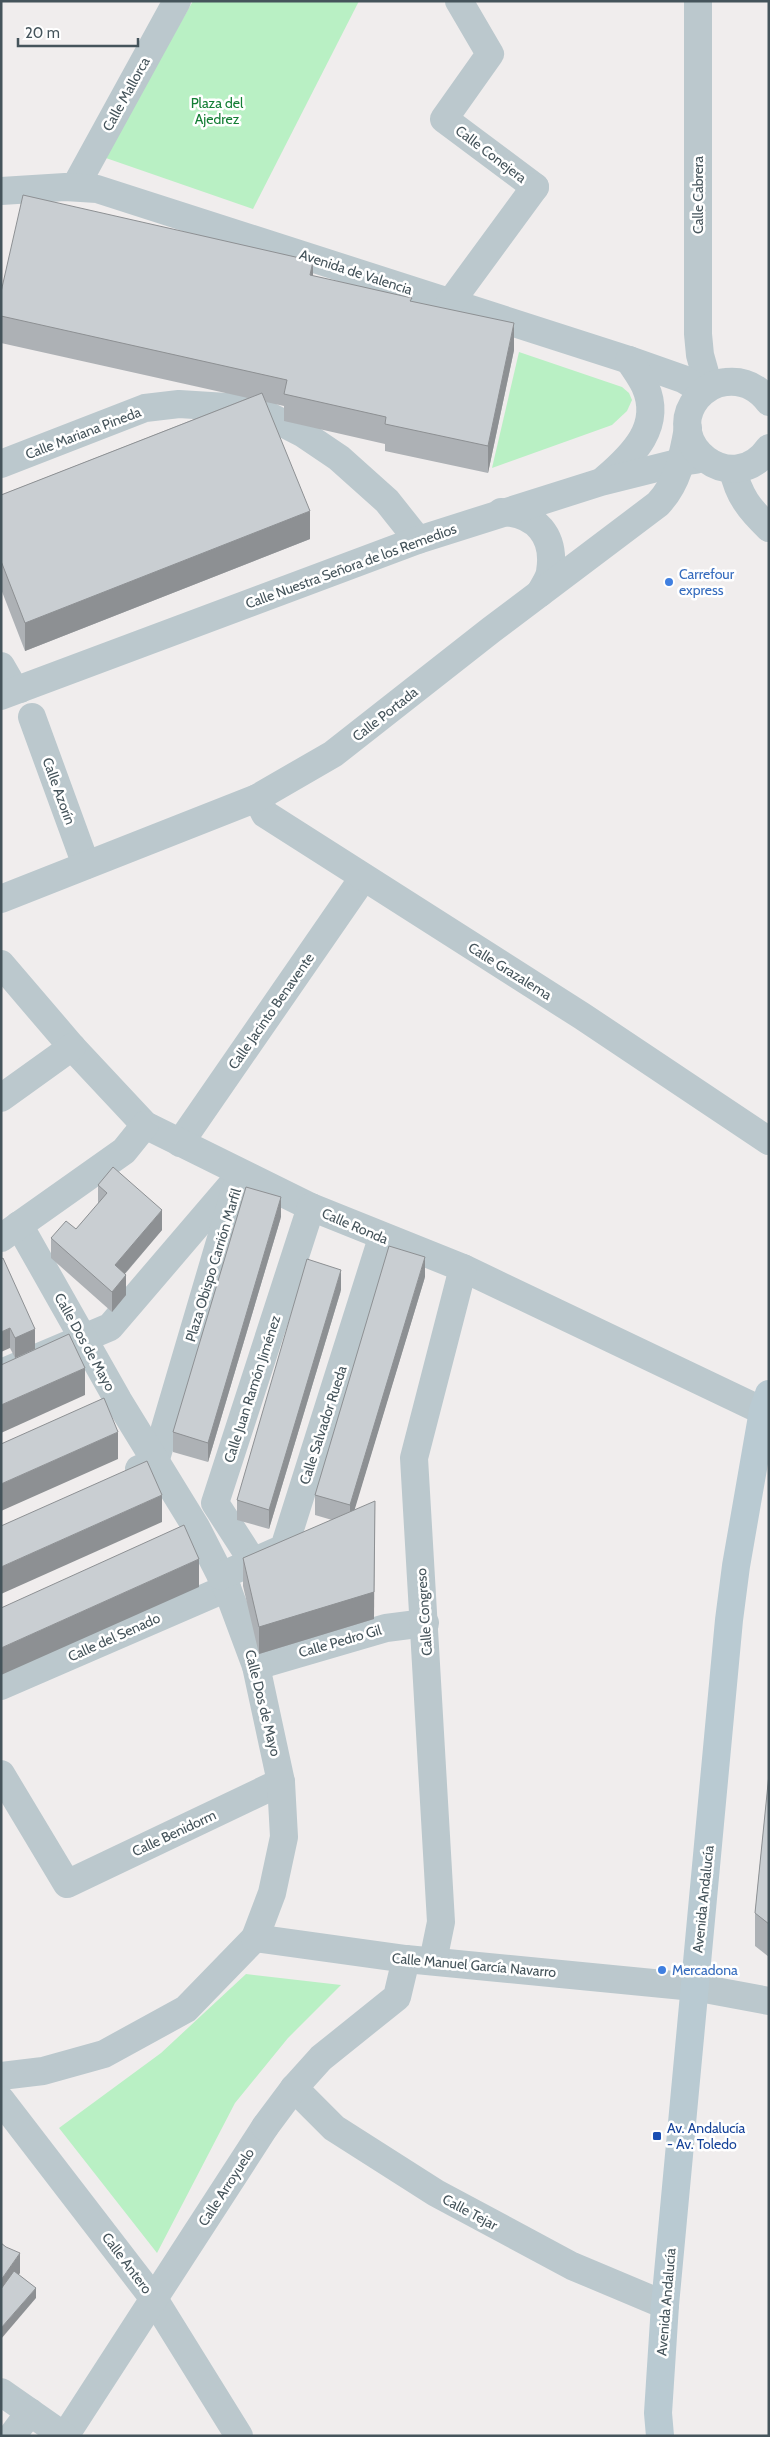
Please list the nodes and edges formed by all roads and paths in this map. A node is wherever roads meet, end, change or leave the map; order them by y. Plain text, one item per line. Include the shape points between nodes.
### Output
1 (177, 1) edge
2 (459, 1) edge
3 (698, 1) edge
4 (75, 187) junction
5 (1, 191) edge
6 (450, 303) junction
7 (629, 360) junction
8 (706, 389) junction
9 (769, 402) edge
10 (688, 428) junction
11 (767, 453) edge
12 (681, 462) junction
13 (708, 462) junction
14 (1, 464) edge
15 (734, 469) junction
16 (602, 482) junction
17 (501, 512) junction
18 (769, 528) edge
19 (418, 540) junction
20 (540, 593) junction
21 (1, 666) edge
22 (11, 692) edge
23 (32, 717) dead end
24 (258, 798) junction
25 (86, 864) junction
26 (363, 878) junction
27 (1, 899) edge
28 (1, 964) edge
29 (72, 1047) junction
30 (1, 1098) edge
31 (145, 1125) junction
32 (769, 1141) edge
33 (180, 1143) junction
34 (240, 1174) junction
35 (310, 1207) junction
36 (10, 1231) edge
37 (382, 1238) junction
38 (463, 1268) junction
39 (83, 1339) junction
40 (1, 1373) edge
41 (118, 1400) junction
42 (767, 1407) edge
43 (91, 1412) edge
44 (155, 1462) junction
45 (119, 1479) edge
46 (196, 1527) junction
47 (170, 1539) edge
48 (253, 1562) junction
49 (224, 1582) junction
50 (425, 1623) junction
51 (256, 1666) junction
52 (1, 1686) edge
53 (1, 1774) edge
54 (281, 1782) junction
55 (255, 1938) junction
56 (406, 1959) junction
57 (434, 1961) junction
58 (694, 1987) junction
59 (769, 2001) edge
60 (1, 2076) edge
61 (294, 2088) junction
62 (1, 2100) edge
63 (154, 2298) junction
64 (665, 2305) junction
65 (1, 2392) edge
66 (30, 2412) junction
67 (12, 2436) edge
68 (65, 2436) edge
69 (240, 2436) edge
70 (660, 2436) edge

1 - 4 street, Calle Mallorca
2 - 6 street, Calle Conejera via 490,54 444,118 535,187
3 - 8 street, Calle Cabrera via 698,334
4 - 5 street, Avenida de Valencia
4 - 6 street, Avenida de Valencia via 97,189
6 - 7 street, Avenida de Valencia
7 - 8 street, Avenida de Valencia
7 - 16 street via 645,386 651,421 645,438 627,461
8 - 9 street via 722,382 736,381 750,385
8 - 10 street, Calle Portada via 689,414
10 - 12 street, Calle Portada
10 - 13 street via 691,441
11 - 15 street via 754,463
12 - 13 street, Calle Nuestra Señora de los Remedios
12 - 16 street, Calle Nuestra Señora de los Remedios
12 - 20 street, Calle Portada via 669,492 658,504
13 - 15 street, Calle Nuestra Señora de los Remedios
14 - 19 street, Calle Mariana Pineda via 146,408 179,404 227,407 269,416 339,458 387,501
15 - 18 street via 736,484 750,510
16 - 17 street, Calle Nuestra Señora de los Remedios
17 - 19 street, Calle Nuestra Señora de los Remedios
17 - 20 street via 516,512 531,519 544,532 550,550 550,573
19 - 22 street, Calle Nuestra Señora de los Remedios
20 - 24 street, Calle Portada via 333,754
21 - 22 street via 12,685
23 - 25 street, Calle Azorín
24 - 25 street, Calle Portada
24 - 26 street, Calle Grazalema via 265,814
25 - 27 street, Calle Portada
26 - 32 street, Calle Grazalema via 582,1016
26 - 33 street, Calle Jacinto Benavente
28 - 29 street, Calle Ronda
29 - 30 street
29 - 31 street, Calle Ronda
31 - 33 street, Calle Ronda
31 - 36 street via 124,1151
33 - 34 street, Calle Ronda
34 - 35 street, Calle Ronda
34 - 39 street, Plaza Obispo Carrión Marfil via 110,1327
34 - 44 street, Plaza Obispo Carrión Marfil
35 - 37 street, Calle Ronda
35 - 48 street, Calle Juan Ramón Jiménez via 215,1503
36 - 39 street, Calle Dos de Mayo
37 - 38 street, Calle Ronda
37 - 48 street, Calle Salvador Rueda via 284,1548
38 - 42 street, Calle Ronda
38 - 50 street, Calle Congreso via 414,1458
39 - 40 street, Plaza Obispo Carrión Marfil
39 - 41 street, Calle Dos de Mayo
41 - 43 street
41 - 44 street, Calle Dos de Mayo
42 - 58 main road, Avenida Andalucía via 734,1584
44 - 45 street
44 - 46 street, Calle Dos de Mayo
46 - 47 street
46 - 49 street, Calle Dos de Mayo
48 - 49 street, Calle Salvador Rueda
49 - 51 street, Calle Dos de Mayo
49 - 52 street, Calle del Senado
50 - 51 street, Calle Pedro Gil via 386,1628
50 - 57 street, Calle Congreso via 441,1922
51 - 54 street, Calle Dos de Mayo
53 - 54 street, Calle Benidorm via 67,1884
54 - 55 street, Calle Dos de Mayo via 284,1837 272,1894
55 - 56 street, Calle Manuel García Navarro
55 - 60 street, Calle Dos de Mayo via 186,2009 104,2054 44,2071
56 - 57 street, Calle Manuel García Navarro
56 - 61 street, Calle Arroyuelo via 397,1997 320,2058
57 - 58 street, Calle Manuel García Navarro
58 - 59 street, Calle Manuel García Navarro
58 - 64 main road, Avenida Andalucía
61 - 63 street, Calle Arroyuelo
61 - 64 street, Calle Tejar via 334,2128 436,2193 572,2266
62 - 63 street, Calle Antero
63 - 68 street, Calle Arroyuelo
63 - 69 street, Calle Antero
64 - 70 main road, Avenida Andalucía via 658,2413
65 - 66 street
66 - 67 street
66 - 68 street

